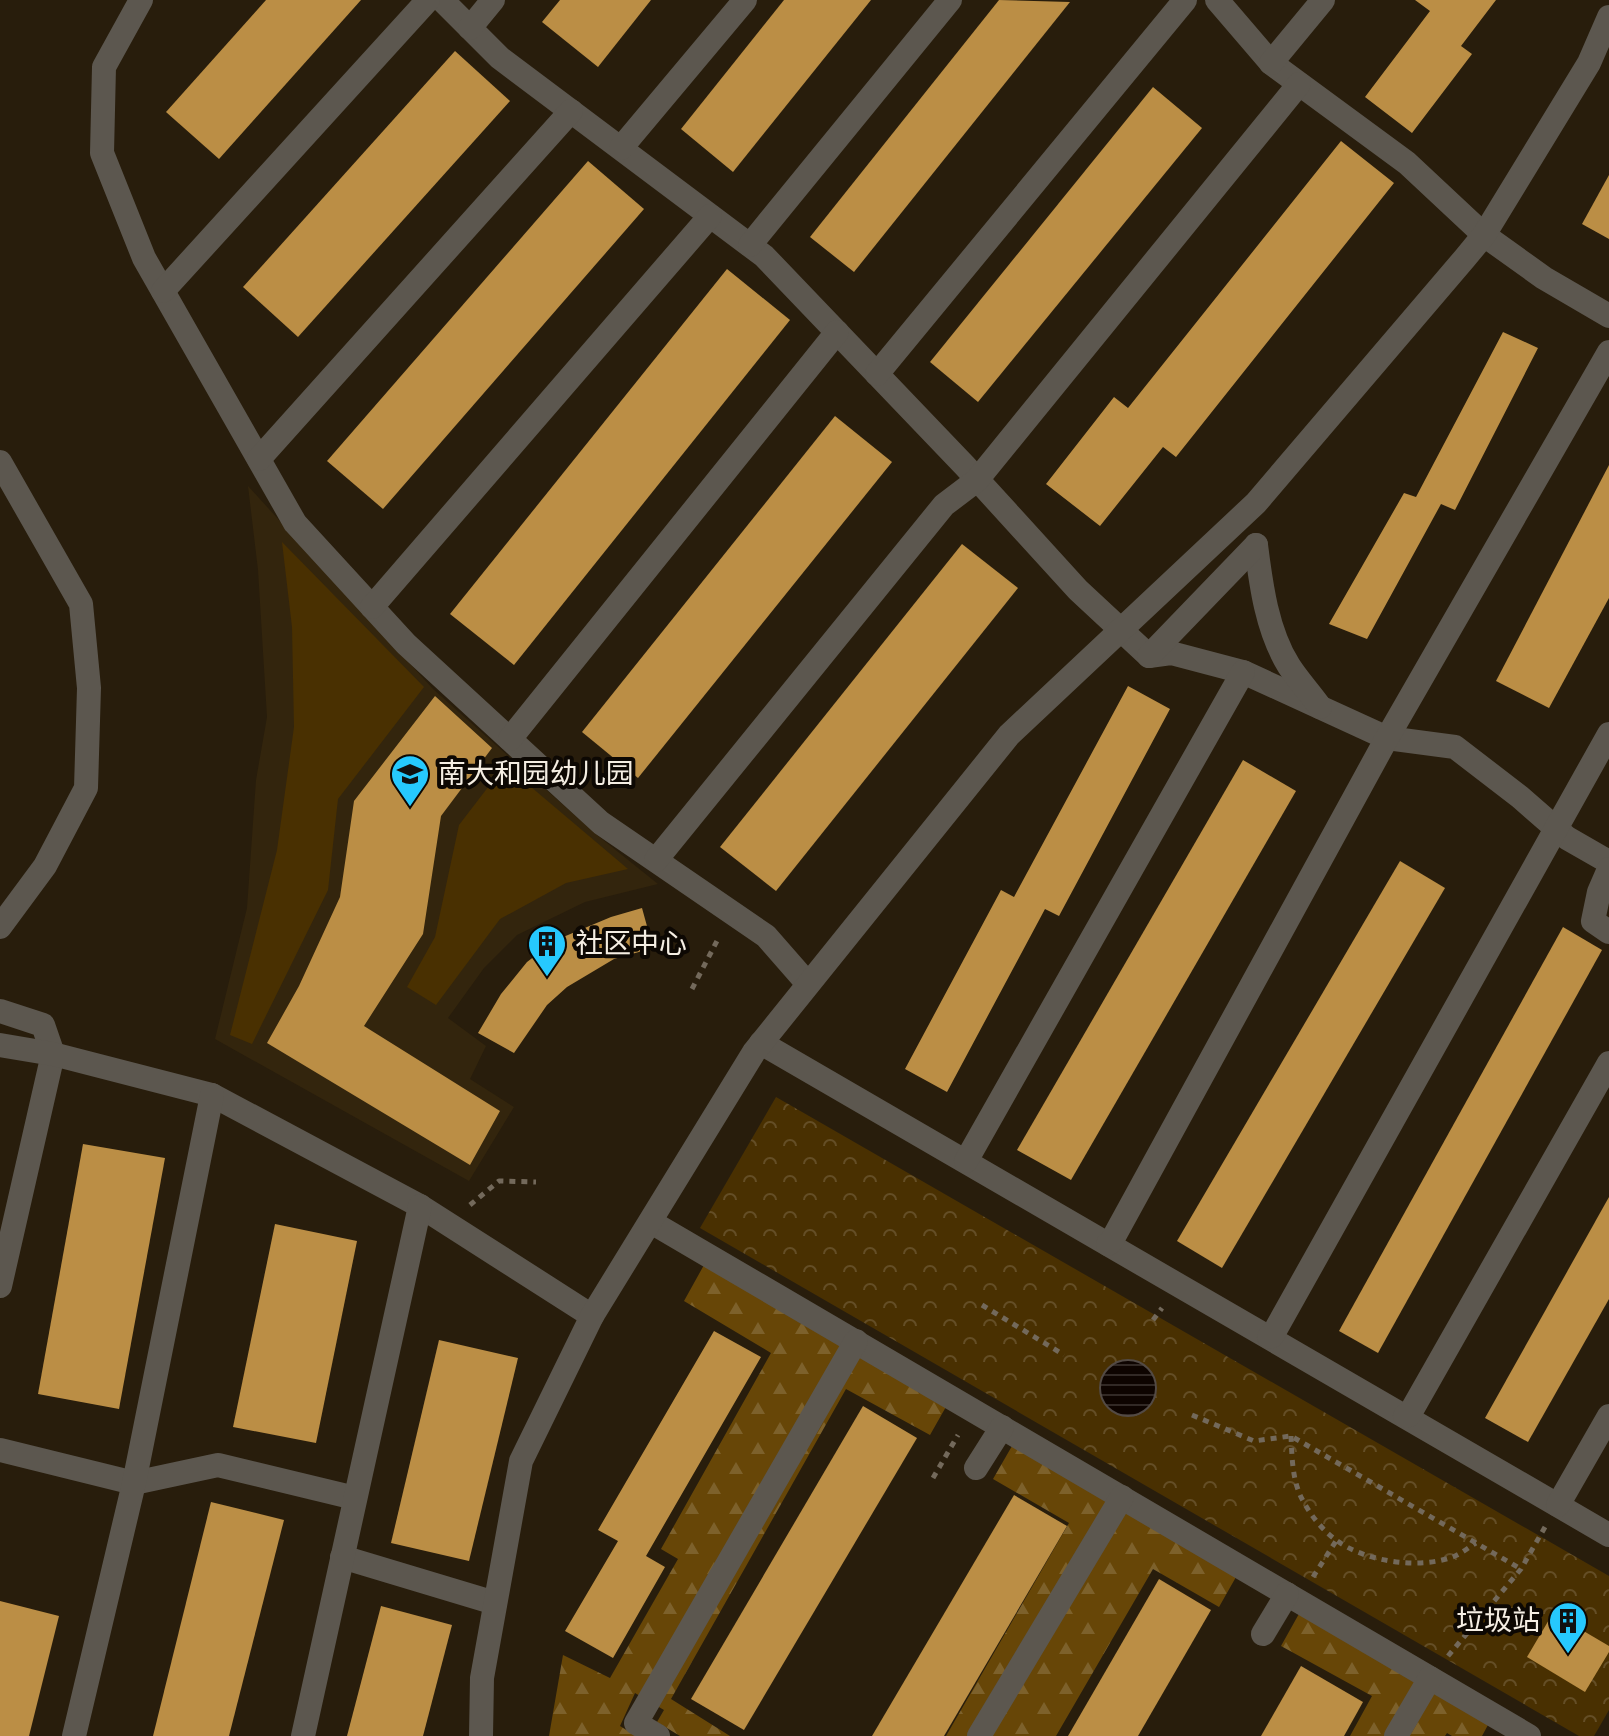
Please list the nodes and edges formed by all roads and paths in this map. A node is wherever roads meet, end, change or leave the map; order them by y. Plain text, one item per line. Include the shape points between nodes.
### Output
1 (141, 0) edge
2 (428, 0) edge
3 (442, 0) edge
4 (493, 0) edge
5 (745, 0) edge
6 (950, 0) edge
7 (1185, 0) edge
8 (1217, 0) edge
9 (1323, 0) edge
10 (1609, 17) edge
11 (470, 28) junction
12 (1271, 63) junction
13 (1299, 84) junction
14 (571, 111) junction
15 (621, 148) junction
16 (710, 216) junction
17 (1484, 235) junction
18 (750, 245) junction
19 (163, 291) junction
20 (1609, 316) edge
21 (837, 332) junction
22 (1609, 352) edge
23 (877, 374) junction
24 (259, 459) junction
25 (0, 462) edge
26 (977, 480) junction
27 (372, 607) junction
28 (1120, 631) junction
29 (1149, 656) junction
30 (1243, 672) junction
31 (1323, 710) junction
32 (1609, 734) edge
33 (1387, 738) junction
34 (510, 739) junction
35 (1556, 828) junction
36 (656, 860) junction
37 (1609, 862) edge
38 (1609, 869) edge
39 (736, 916) junction
40 (0, 927) edge
41 (1609, 932) edge
42 (808, 984) junction
43 (692, 989) dead end
44 (0, 1011) edge
45 (761, 1043) junction
46 (0, 1045) edge
47 (53, 1054) junction
48 (1609, 1063) edge
49 (212, 1095) junction
50 (966, 1161) junction
51 (536, 1182) dead end
52 (420, 1206) junction
53 (651, 1222) junction
54 (455, 1229) junction
55 (1108, 1244) junction
56 (0, 1286) edge
57 (982, 1305) dead end
58 (592, 1316) junction
59 (1269, 1337) junction
60 (856, 1341) junction
61 (1064, 1355) dead end
62 (1192, 1415) dead end
63 (1405, 1416) junction
64 (1609, 1416) edge
65 (1002, 1427) junction
66 (1291, 1436) junction
67 (956, 1438) dead end
68 (0, 1450) edge
69 (976, 1468) dead end
70 (933, 1478) dead end
71 (134, 1483) junction
72 (1122, 1497) junction
73 (355, 1498) junction
74 (1558, 1505) junction
75 (1609, 1535) edge
76 (1336, 1541) junction
77 (1476, 1543) junction
78 (342, 1557) junction
79 (1521, 1569) junction
80 (1293, 1597) junction
81 (495, 1603) junction
82 (1263, 1634) dead end
83 (1430, 1678) junction
84 (74, 1736) edge
85 (303, 1736) edge
86 (481, 1736) edge
87 (658, 1736) edge
88 (979, 1736) edge
89 (1396, 1736) edge
90 (1529, 1736) edge

1 - 19 street via 104,67 102,153 144,258
2 - 19 street
3 - 11 street
4 - 11 street
5 - 15 street
6 - 18 street
7 - 23 street
8 - 12 street
9 - 12 street
10 - 17 street via 1589,63
11 - 14 street via 500,58
12 - 13 street
13 - 17 street via 1407,163
13 - 26 street
14 - 15 street
14 - 24 street
15 - 16 street
16 - 18 street
16 - 27 street
17 - 20 street
17 - 28 street via 1256,503
18 - 21 street
19 - 24 street
21 - 23 street
21 - 34 street
22 - 33 street
23 - 26 street
24 - 27 street via 295,523
25 - 40 street via 81,604 89,688 86,788 45,866
26 - 28 street
26 - 36 street via 944,505
27 - 34 street
28 - 29 street
28 - 42 street via 1009,735
29 - 30 street via 1171,653
29 - 31 street via 1256,545 1270,622 1288,665
30 - 31 street
30 - 50 street
31 - 33 street
32 - 35 street
33 - 35 street via 1455,747
33 - 55 street
34 - 36 street via 601,823
35 - 37 street
35 - 59 street
36 - 39 street
38 - 41 street via 1593,921
39 - 42 street via 766,936
39 - 43 path via 713,945
42 - 45 street
44 - 47 street via 43,1025
45 - 50 street
45 - 53 street
46 - 47 street
47 - 49 street
47 - 56 street
48 - 63 street
49 - 52 street
49 - 71 street
50 - 55 street
51 - 54 path via 499,1181 470,1204
52 - 54 street
52 - 73 street
53 - 58 street
53 - 60 street
54 - 58 street
55 - 59 street
57 - 61 path
58 - 81 street via 521,1461
59 - 63 street
60 - 65 street
60 - 87 street via 636,1723
62 - 66 path via 1254,1441
63 - 74 street
64 - 74 street
65 - 69 street
65 - 72 street
66 - 76 path via 1299,1494
66 - 77 path
67 - 70 path
68 - 71 street
71 - 73 street via 218,1465
71 - 84 street
72 - 80 street
72 - 88 street
73 - 78 street
74 - 75 street
74 - 79 path
76 - 77 path via 1360,1553 1407,1562 1454,1556
76 - 80 path
77 - 79 path
78 - 81 street
78 - 85 street
79 - 83 path
80 - 82 street
80 - 83 street
81 - 86 street via 482,1678
83 - 89 street
83 - 90 street

